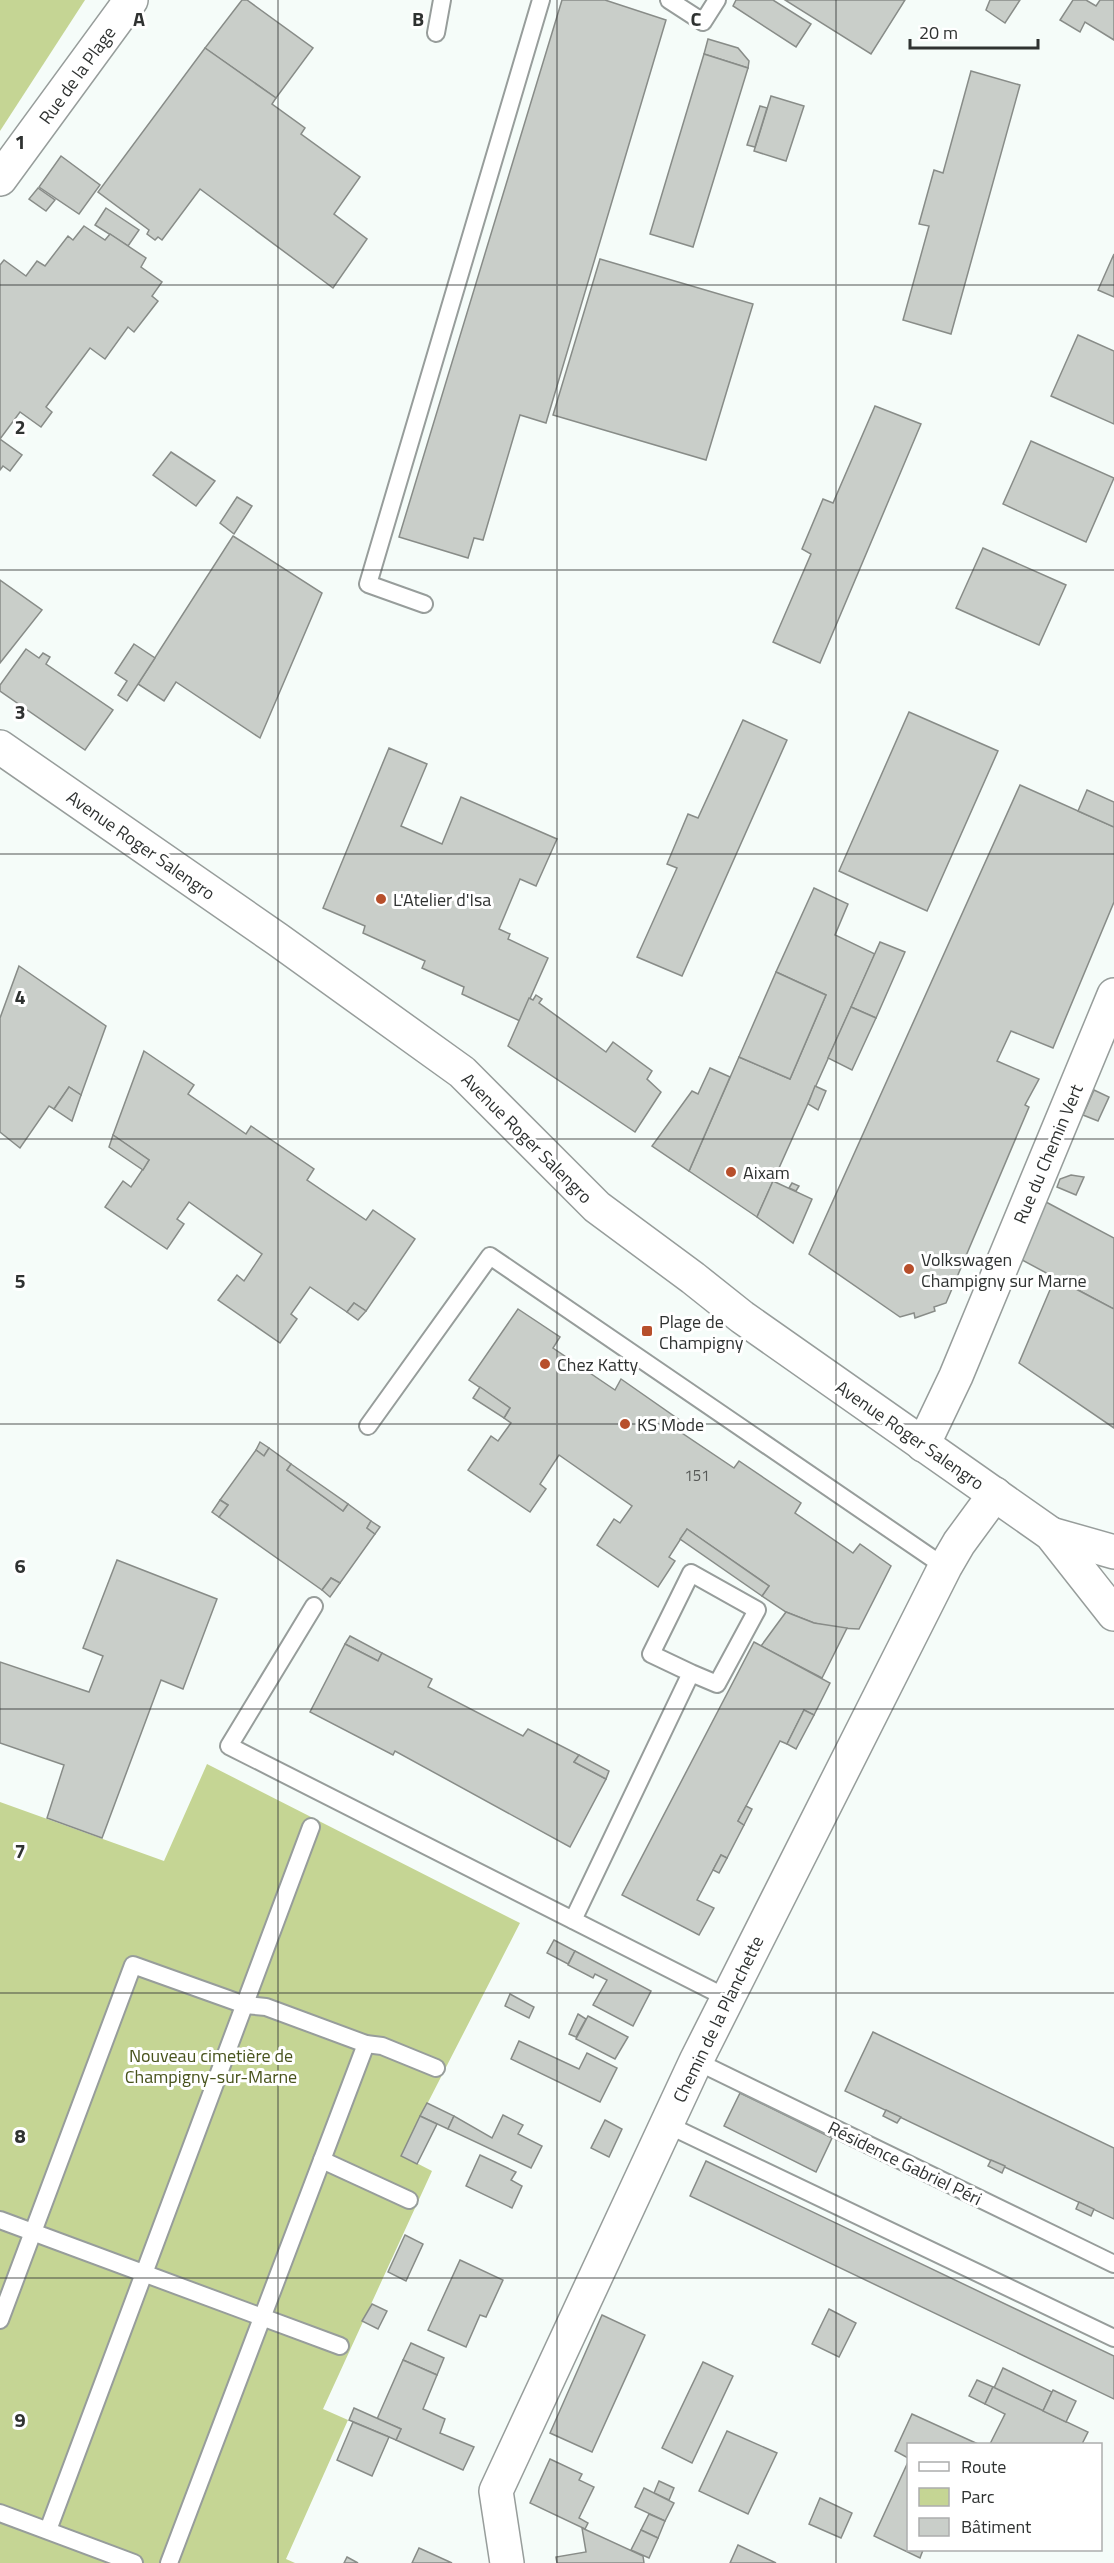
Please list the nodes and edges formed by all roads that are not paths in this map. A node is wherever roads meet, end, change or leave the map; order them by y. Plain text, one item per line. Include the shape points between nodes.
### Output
1 (131, 0) edge
2 (442, 0) edge
3 (541, 0) edge
4 (669, 0) edge
5 (717, 0) edge
6 (436, 33) dead end
7 (0, 179) edge
8 (424, 604) dead end
9 (0, 747) edge
10 (1114, 995) edge
11 (368, 1426) dead end
12 (923, 1445) junction
13 (995, 1494) junction
14 (1051, 1534) junction
15 (1114, 1552) edge
16 (945, 1567) junction
17 (314, 1606) dead end
18 (1114, 1614) edge
19 (691, 1673) junction
20 (311, 1827) dead end
21 (573, 1920) junction
22 (728, 1998) junction
23 (244, 2005) junction
24 (366, 2044) junction
25 (696, 2061) junction
26 (436, 2068) dead end
27 (666, 2124) junction
28 (322, 2160) junction
29 (409, 2200) dead end
30 (0, 2220) edge
31 (33, 2232) junction
32 (1114, 2264) edge
33 (144, 2273) junction
34 (262, 2317) junction
35 (0, 2320) edge
36 (1114, 2338) edge
37 (340, 2346) dead end
38 (0, 2513) edge
39 (48, 2530) junction
40 (134, 2563) edge
41 (169, 2563) edge
42 (507, 2563) edge

1 - 7 street, Rue de la Plage
2 - 6 lane
3 - 8 lane via 368,584
4 - 5 lane via 703,22
9 - 12 street, Avenue Roger Salengro via 462,1072 597,1207 742,1317
10 - 12 street, Rue du Chemin Vert via 956,1376
11 - 16 lane via 490,1256
12 - 13 street, Avenue Roger Salengro
13 - 14 street, Avenue Roger Salengro
13 - 16 street, Chemin de la Planchette
14 - 15 street, Avenue Roger Salengro
14 - 18 street, Avenue Roger Salengro
16 - 22 street, Chemin de la Planchette
17 - 21 lane via 229,1746
19 - 19 lane via 717,1684 757,1610 691,1573 651,1654
19 - 21 lane
20 - 23 lane
21 - 22 lane
22 - 25 street, Chemin de la Planchette
23 - 24 lane via 267,2007
23 - 31 lane via 133,1965
23 - 33 lane
24 - 26 lane via 382,2046
24 - 28 lane
25 - 27 street, Chemin de la Planchette
25 - 32 lane, Résidence Gabriel Péri
27 - 36 lane
27 - 42 street, Chemin de la Planchette via 496,2492
28 - 29 lane
28 - 34 lane
30 - 31 lane
31 - 33 lane
31 - 35 lane
33 - 34 lane
33 - 39 lane
34 - 37 lane
34 - 41 lane
38 - 39 lane
39 - 40 lane

